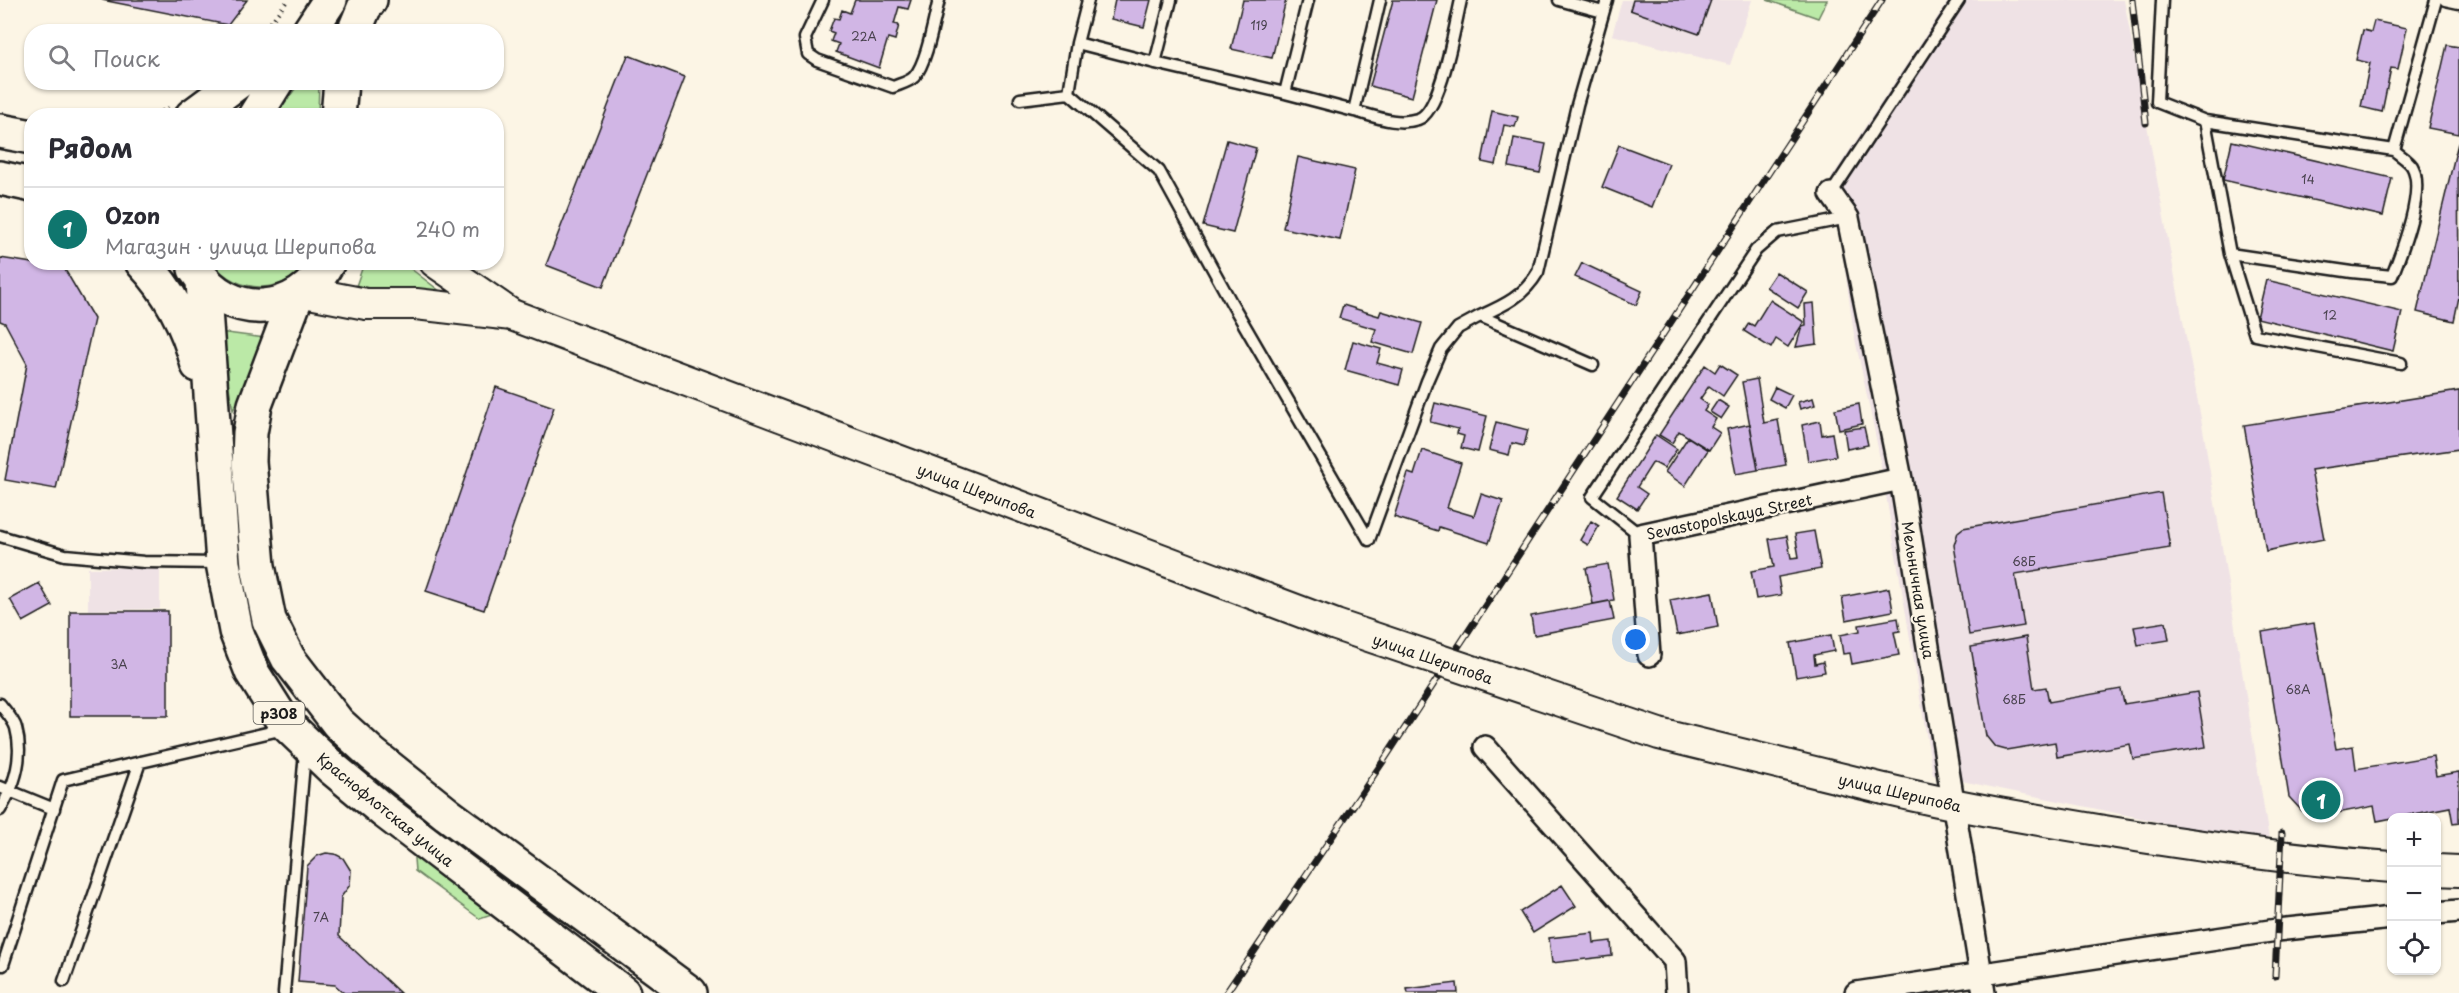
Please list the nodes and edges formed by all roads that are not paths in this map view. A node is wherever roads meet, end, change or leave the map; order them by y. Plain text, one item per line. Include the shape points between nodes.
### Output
1 (370, 0) edge
2 (823, 0) edge
3 (939, 0) edge
4 (1088, 0) edge
5 (1171, 0) edge
6 (1308, 0) edge
7 (1380, 0) edge
8 (1461, 0) edge
9 (1559, 0) edge
10 (1607, 0) edge
11 (1959, 0) edge
12 (2162, 0) edge
13 (2436, 0) edge
14 (2445, 0) edge
15 (2459, 3) edge
16 (1603, 12) junction
17 (321, 13) edge
18 (308, 24) edge
19 (358, 24) edge
20 (1077, 43) junction
21 (1155, 63) junction
22 (227, 90) edge
23 (271, 90) edge
24 (340, 90) edge
25 (1069, 93) junction
26 (1286, 93) junction
27 (1020, 99) dead end
28 (203, 108) edge
29 (260, 108) edge
30 (339, 108) edge
31 (1354, 111) junction
32 (2205, 121) junction
33 (0, 131) edge
34 (24, 136) edge
35 (2394, 150) junction
36 (0, 178) edge
37 (24, 183) edge
38 (1831, 194) joint
39 (1848, 218) junction
40 (2230, 254) junction
41 (149, 270) edge
42 (324, 270) edge
43 (447, 270) edge
44 (197, 272) edge
45 (300, 295) junction
46 (512, 315) junction
47 (1480, 316) junction
48 (2402, 363) dead end
49 (1593, 365) dead end
50 (213, 428) junction
51 (1901, 479) junction
52 (1640, 535) junction
53 (0, 536) edge
54 (223, 563) junction
55 (1649, 655) dead end
56 (0, 704) edge
57 (298, 735) junction
58 (1485, 747) dead end
59 (140, 762) junction
60 (0, 787) edge
61 (11, 792) junction
62 (1955, 806) junction
63 (54, 809) junction
64 (0, 810) edge
65 (2387, 867) edge
66 (2441, 870) edge
67 (2459, 872) edge
68 (2459, 911) edge
69 (2441, 913) edge
70 (2387, 918) edge
71 (3, 965) dead end
72 (64, 981) dead end
73 (1982, 984) edge
74 (284, 993) edge
75 (623, 993) edge
76 (690, 993) edge
77 (1677, 993) edge
78 (1856, 993) edge

1 - 19 main road
2 - 3 lane via 806,38 808,54 893,87 915,76 922,63
4 - 20 lane
5 - 21 lane
6 - 26 lane
7 - 31 lane
8 - 31 lane via 1430,111 1420,119 1407,121 1390,121
9 - 16 lane
10 - 16 lane
11 - 38 lane
12 - 32 lane via 2157,102
13 - 35 lane
14 - 15 lane
16 - 47 lane via 1538,272 1529,287 1509,304
17 - 18 main road
20 - 21 lane
20 - 25 lane
21 - 26 lane
22 - 28 main road
23 - 29 main road
24 - 30 main road
25 - 27 lane
25 - 47 lane via 1159,171 1369,540 1442,349 1458,328
26 - 31 lane
32 - 35 lane
32 - 40 lane
33 - 34 main road
35 - 40 lane via 2412,167 2416,197 2392,276
36 - 37 main road
38 - 39 street, Мельничная улица
39 - 51 street, Мельничная улица
39 - 52 lane via 1776,232 1756,250 1592,497
40 - 48 lane via 2255,335
41 - 50 main road via 182,320
42 - 45 main road
43 - 46 main road
44 - 45 main road via 223,297 247,306 272,306
44 - 50 main road, Краснофлотская улица / p308
45 - 46 main road
45 - 76 main road via 255,405 249,442 258,566 269,620 288,658 338,723 372,754
46 - 62 main road, улица Шерипова, bridge via 1336,625 1659,735
47 - 49 lane
50 - 54 main road, Краснофлотская улица / p308
51 - 52 street, Sevastopolskaya Street
51 - 62 street, Мельничная улица
52 - 55 street, Sevastopolskaya Street
53 - 54 lane via 65,555
54 - 57 main road, Краснофлотская улица / p308 via 236,631 252,672
56 - 61 lane via 16,726 20,761
57 - 59 lane
57 - 74 lane
57 - 75 main road, Краснофлотская улица / p308 via 384,811
58 - 77 street via 1675,961
59 - 63 lane via 63,780
59 - 72 lane
60 - 61 lane
61 - 63 lane
61 - 64 lane
62 - 65 main road, улица Шерипова via 2214,849
62 - 73 street, Мельничная улица
63 - 71 lane
66 - 67 main road
68 - 69 street
70 - 73 street via 2277,930
73 - 78 street

